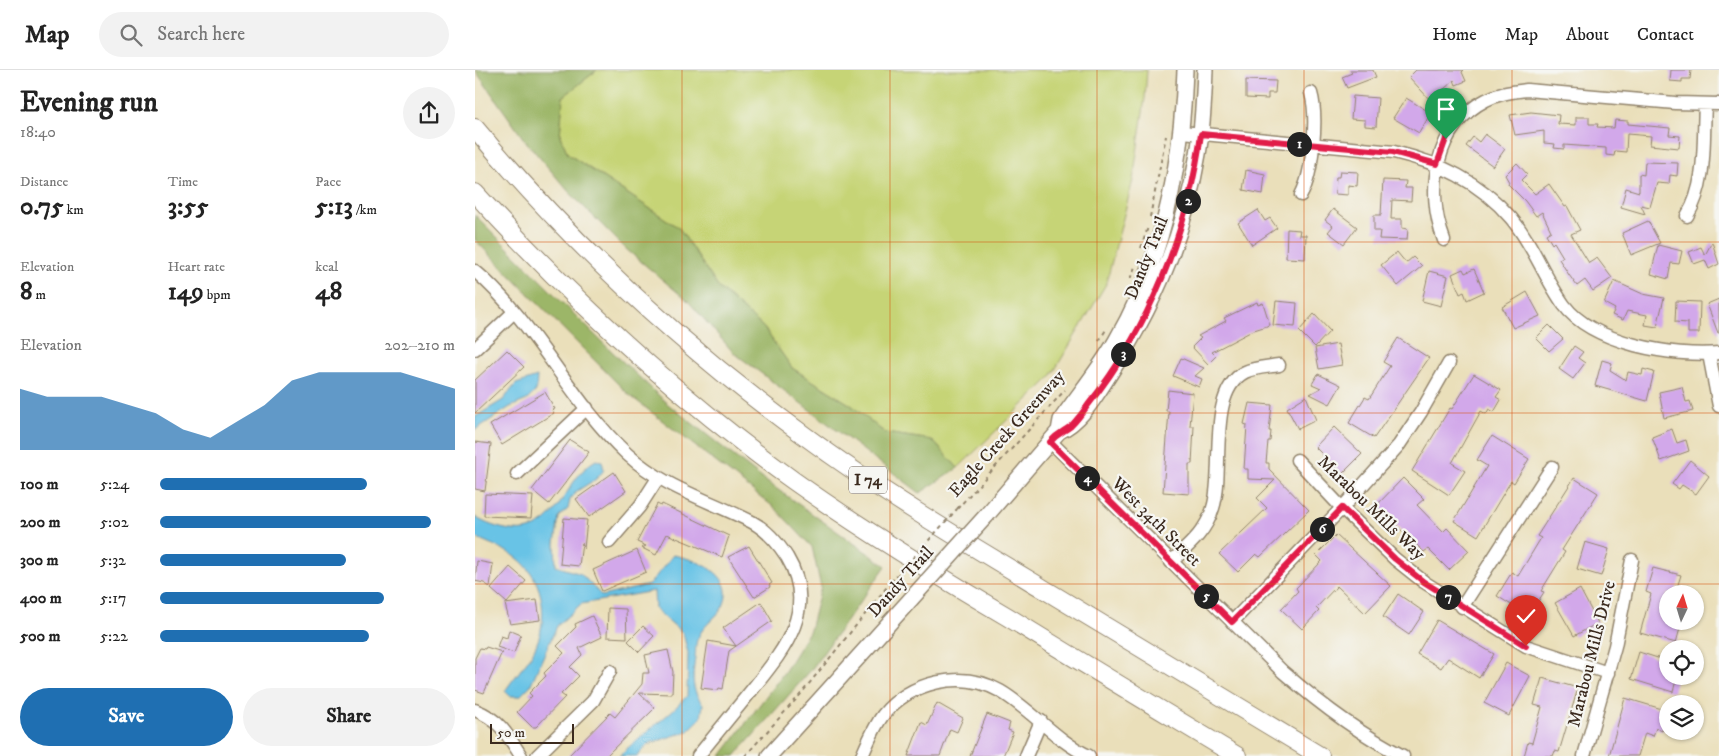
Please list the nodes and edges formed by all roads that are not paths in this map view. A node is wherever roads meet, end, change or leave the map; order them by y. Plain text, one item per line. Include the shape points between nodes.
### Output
1 (1185, 70) edge
2 (1205, 70) edge
3 (1311, 93) dead end
4 (1705, 104) junction
5 (1719, 104) edge
6 (475, 128) edge
7 (1182, 132) junction
8 (1201, 134) junction
9 (1311, 145) junction
10 (1437, 164) junction
11 (475, 193) edge
12 (1301, 195) dead end
13 (1687, 216) dead end
14 (1444, 240) dead end
15 (475, 271) edge
16 (514, 312) junction
17 (475, 349) edge
18 (1714, 354) edge
19 (1449, 363) dead end
20 (1279, 365) dead end
21 (1719, 406) edge
22 (587, 408) junction
23 (1055, 436) junction
24 (1297, 460) dead end
25 (1552, 467) dead end
26 (517, 474) dead end
27 (658, 478) junction
28 (1342, 508) junction
29 (609, 542) dead end
30 (1632, 560) dead end
31 (1171, 562) junction
32 (1462, 607) junction
33 (1232, 622) junction
34 (610, 671) dead end
35 (1608, 673) junction
36 (475, 710) edge
37 (1041, 721) junction
38 (521, 756) edge
39 (537, 756) edge
40 (698, 756) edge
41 (769, 756) edge
42 (862, 756) edge
43 (1026, 756) edge
44 (1089, 756) edge
45 (1237, 756) edge
46 (1320, 756) edge
47 (1403, 756) edge
48 (1584, 756) edge

1 - 7 main road, Dandy Trail
2 - 8 main road, Dandy Trail
3 - 9 street via 1314,114
4 - 5 street
4 - 10 street via 1527,90 1509,92 1485,100 1461,118 1446,139
4 - 13 street via 1701,178
6 - 46 highway, I 74 via 543,205 615,277 726,375 806,437 903,503
7 - 8 street
7 - 23 main road, Dandy Trail via 1174,182 1143,282 1116,341 1061,420
8 - 9 street
8 - 23 main road, Dandy Trail via 1186,210 1149,306 1103,385 1070,427
9 - 10 street via 1393,152
9 - 12 street via 1308,178
10 - 14 street via 1435,209
10 - 18 street via 1480,188 1511,218 1560,299 1585,325 1618,340 1682,354
11 - 45 highway, I 74 via 617,338 793,481 914,560
15 - 16 street
16 - 17 street
16 - 22 street
18 - 21 street
19 - 28 street via 1399,445
20 - 31 street via 1249,370 1228,388 1222,404 1213,509 1201,533
22 - 26 street
22 - 27 street via 615,442
23 - 31 street, West 34th Street
23 - 41 main road, Dandy Trail, bridge
24 - 28 street, Marabou Mills Way
25 - 32 street
27 - 29 street via 629,520
27 - 40 street via 758,526 777,542 793,570 798,599 792,635 779,657
28 - 32 street, Marabou Mills Way via 1395,559
28 - 33 street
30 - 35 street, Marabou Mills Drive
31 - 33 street, West 34th Street
32 - 35 street, Marabou Mills Way via 1535,650
33 - 47 street, West 34th Street via 1309,694
34 - 39 street via 593,701
35 - 48 street, Marabou Mills Drive
36 - 38 street via 501,726
37 - 42 street via 989,686 964,680 938,682 914,690 889,708
37 - 43 street
37 - 44 street

